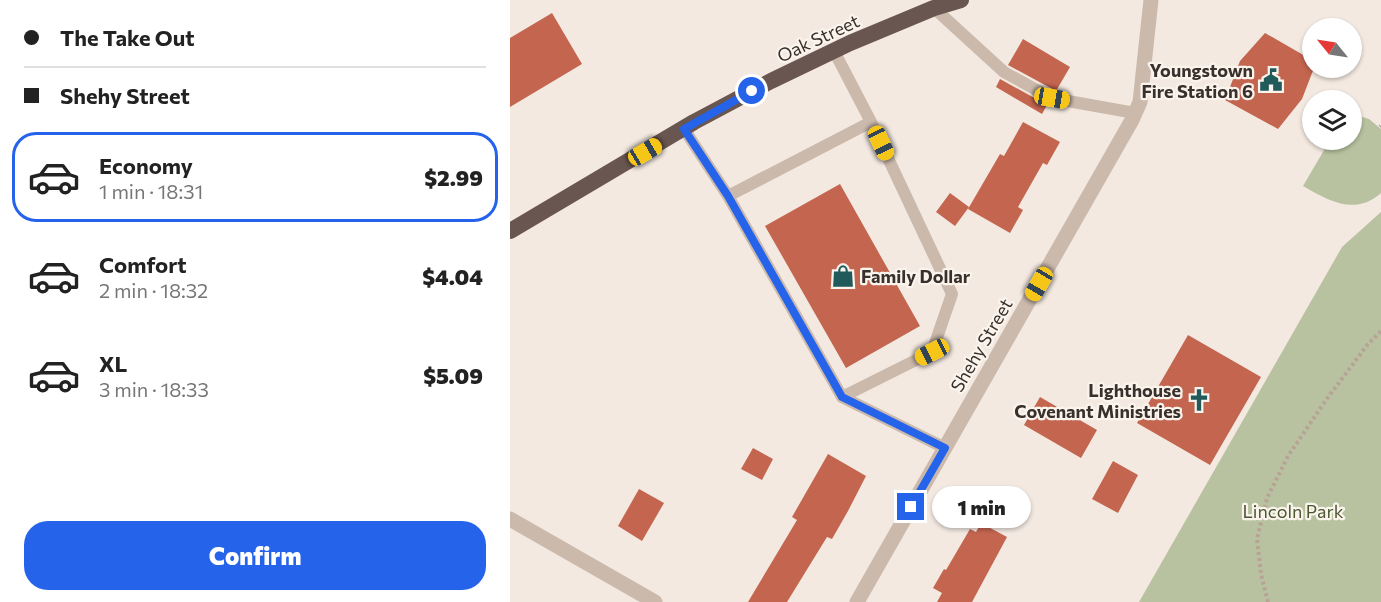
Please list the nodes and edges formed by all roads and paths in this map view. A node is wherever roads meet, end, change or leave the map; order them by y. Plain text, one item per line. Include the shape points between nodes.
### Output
1 (961, 0) edge
2 (1151, 0) edge
3 (930, 4) edge
4 (834, 51) junction
5 (1135, 113) junction
6 (870, 122) junction
7 (684, 129) junction
8 (728, 196) junction
9 (510, 231) edge
10 (1381, 331) edge
11 (842, 397) junction
12 (945, 448) junction
13 (510, 519) edge
14 (655, 602) edge
15 (857, 602) edge
16 (1268, 602) edge

1 - 3 highway, Oak Street
2 - 5 street, Shehy Street via 1140,102
3 - 4 highway, Oak Street
3 - 5 lane via 1004,72 1052,98
4 - 6 lane
4 - 7 highway, Oak Street
5 - 12 street, Shehy Street
6 - 8 lane
6 - 11 lane via 952,294 932,352
7 - 8 lane
7 - 9 highway, Oak Street
8 - 11 lane
10 - 16 path via 1326,400 1288,456 1267,498 1257,539
11 - 12 lane
12 - 15 street, Shehy Street
13 - 14 street

